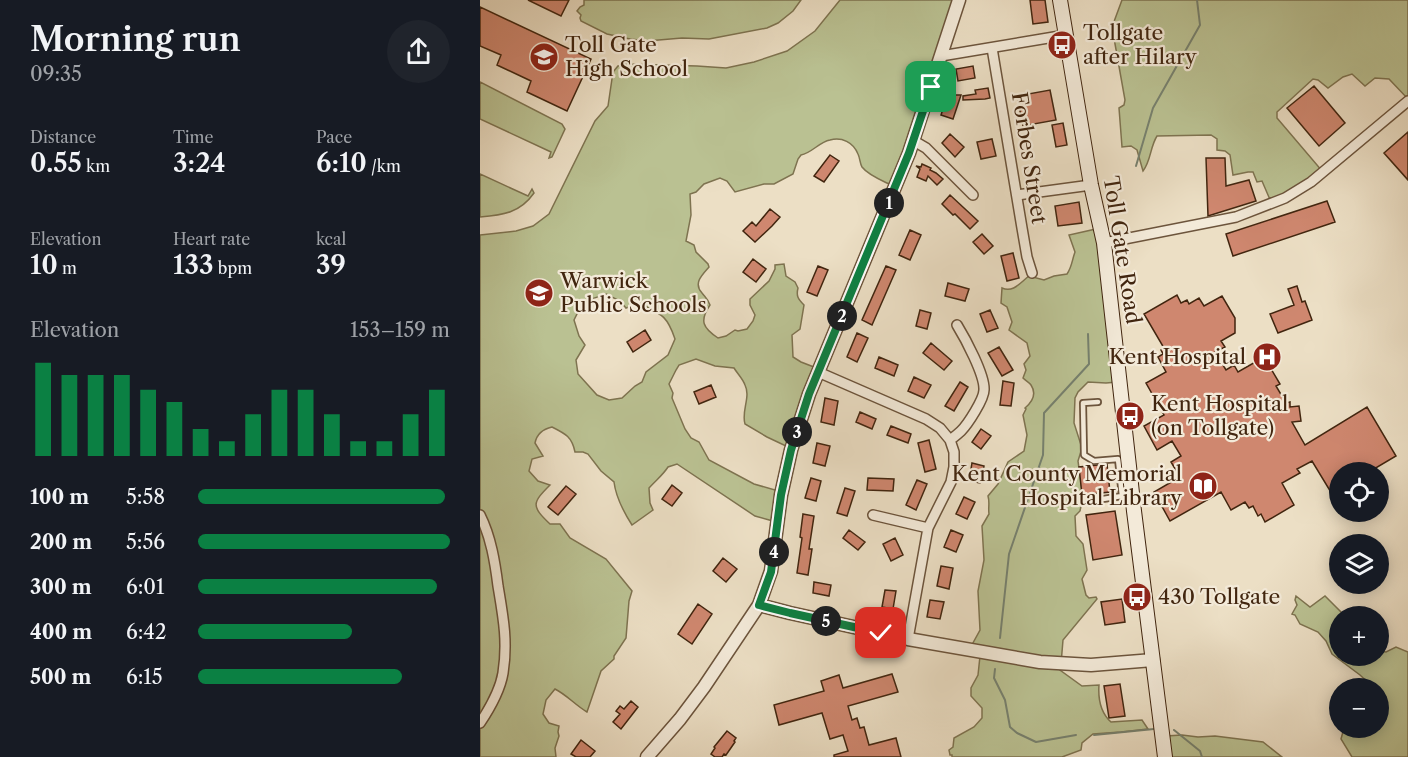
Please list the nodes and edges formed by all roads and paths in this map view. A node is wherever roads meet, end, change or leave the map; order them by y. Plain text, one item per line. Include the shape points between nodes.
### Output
1 (959, 0) edge
2 (1060, 0) edge
3 (1066, 34) junction
4 (992, 48) junction
5 (941, 56) junction
6 (1408, 101) edge
7 (914, 141) junction
8 (1091, 185) junction
9 (973, 195) dead end
10 (1017, 195) junction
11 (1104, 243) junction
12 (1032, 273) dead end
13 (957, 325) dead end
14 (818, 372) junction
15 (1098, 402) dead end
16 (950, 440) junction
17 (1123, 463) junction
18 (1127, 495) junction
19 (1103, 499) dead end
20 (480, 514) edge
21 (873, 515) dead end
22 (928, 528) junction
23 (759, 605) junction
24 (908, 639) junction
25 (1153, 660) junction
26 (480, 723) edge
27 (647, 757) edge
28 (1165, 757) edge

1 - 5 street
2 - 3 main road, Toll Gate Road
3 - 4 street
3 - 8 main road, Toll Gate Road
4 - 5 street
4 - 10 street, Forbes Street
5 - 7 street
6 - 11 street via 1285,198 1236,217
7 - 9 street
7 - 14 street
8 - 10 street
8 - 11 main road, Toll Gate Road
10 - 12 street, Forbes Street
11 - 17 main road, Toll Gate Road
13 - 16 street via 985,389 983,399 962,431
14 - 16 street via 926,419
14 - 23 street via 791,450 771,572
15 - 17 lane via 1083,403 1084,455 1094,461 1118,459
16 - 22 street via 954,452 951,482
17 - 18 main road, Toll Gate Road
18 - 19 lane
18 - 25 main road, Toll Gate Road
20 - 26 street via 496,570 505,640 500,684
21 - 22 street
22 - 24 street
23 - 24 street
23 - 27 street via 704,687
24 - 25 street via 1040,662 1091,665
25 - 28 main road, Toll Gate Road

